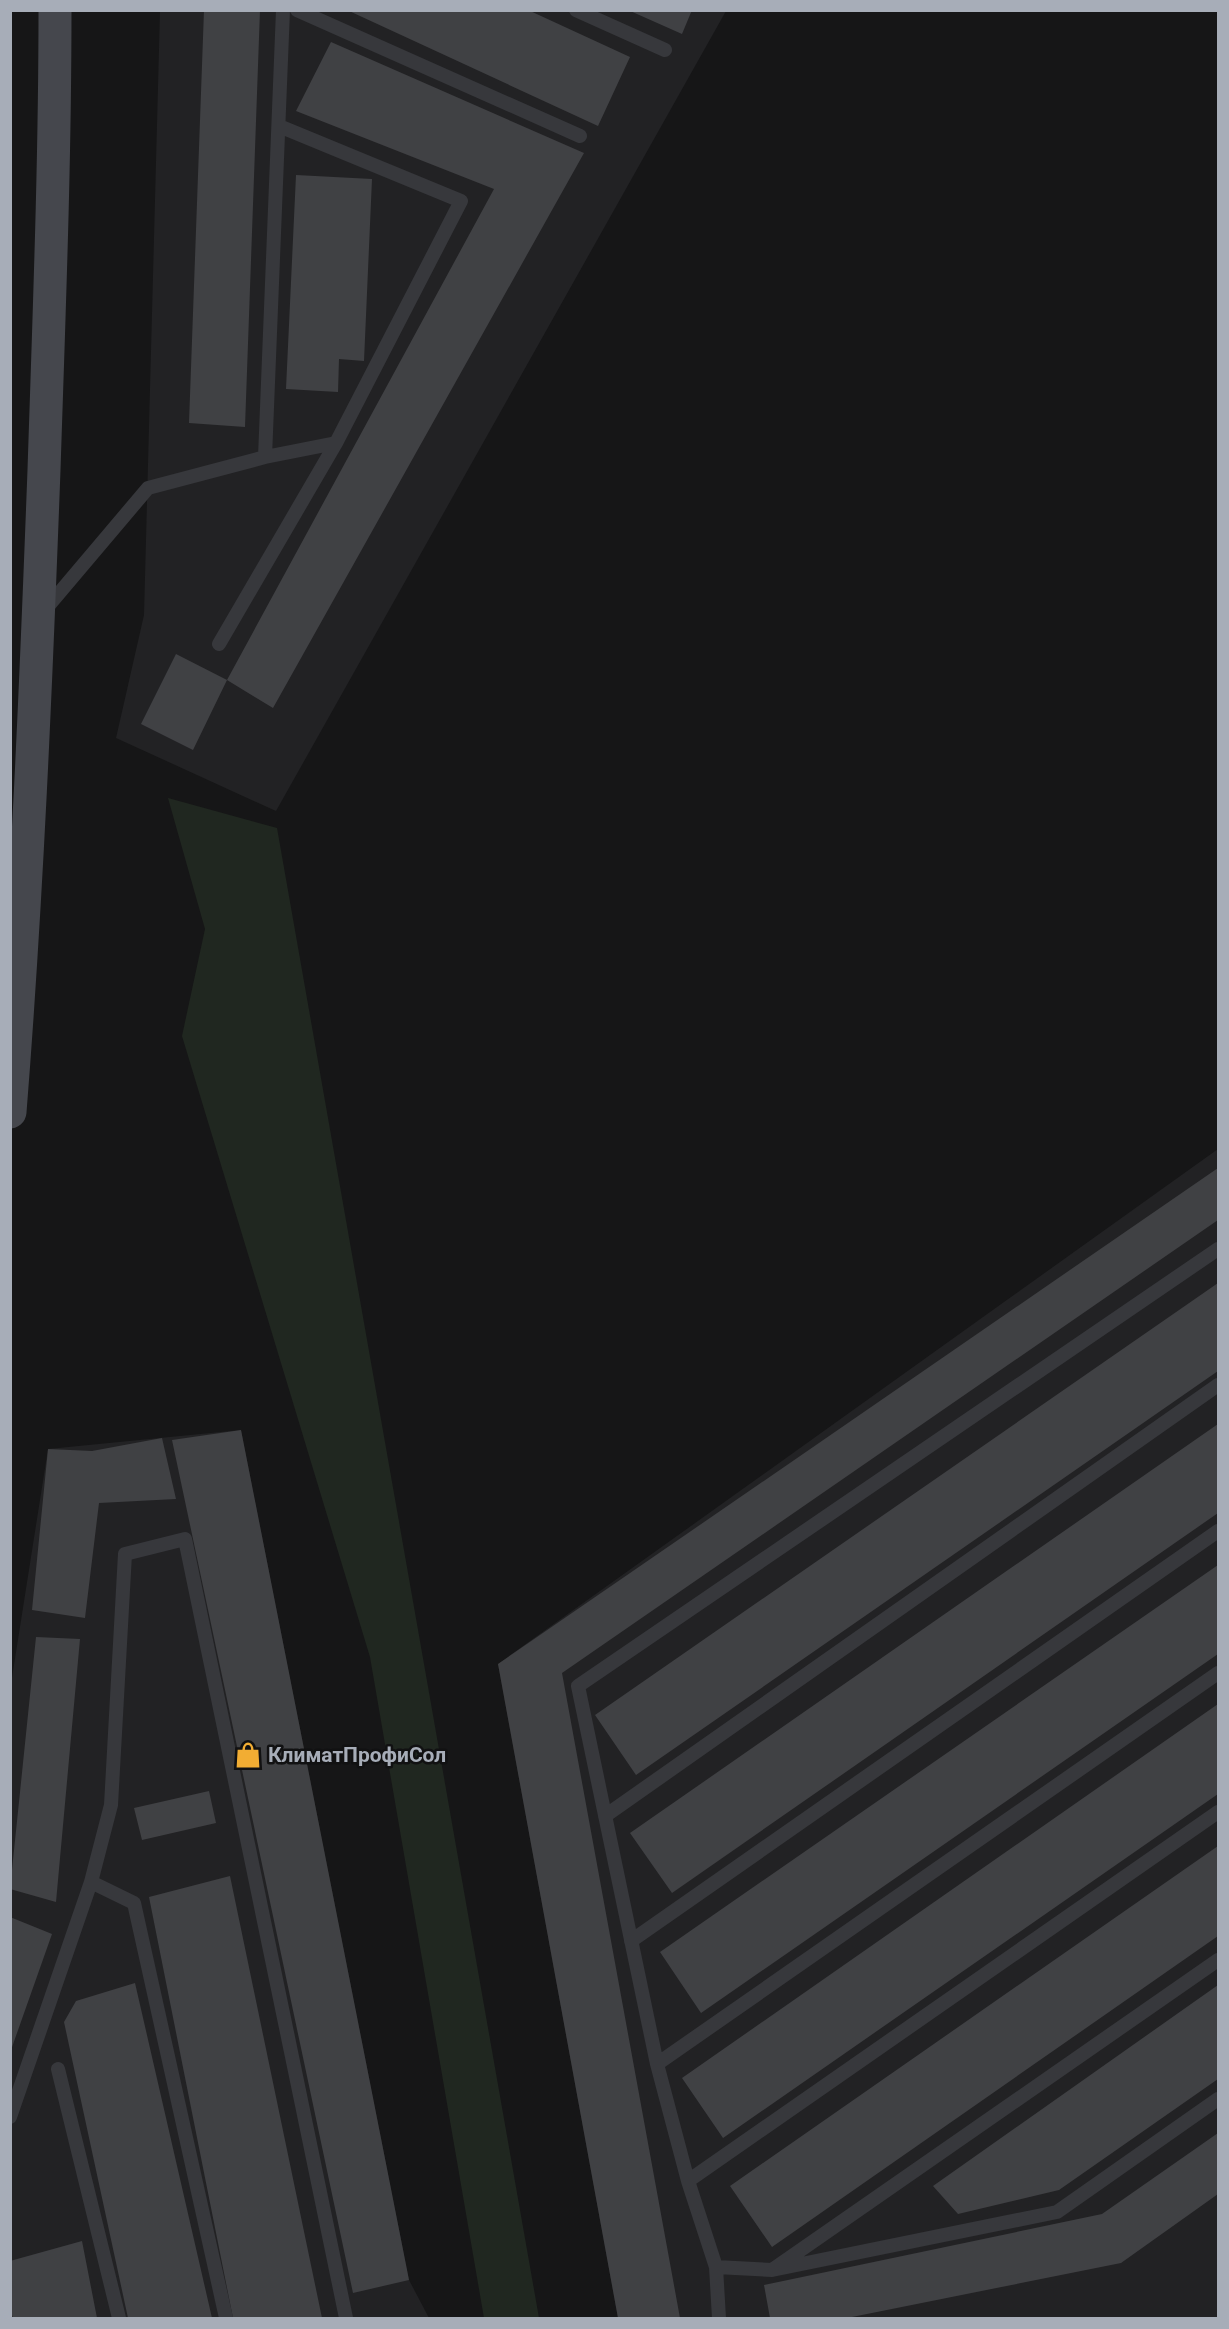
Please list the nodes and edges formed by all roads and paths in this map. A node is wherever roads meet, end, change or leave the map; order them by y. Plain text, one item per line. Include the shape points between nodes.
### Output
1 (55, 10) edge
2 (283, 10) edge
3 (297, 10) edge
4 (576, 10) edge
5 (665, 50) dead end
6 (279, 126) junction
7 (580, 136) dead end
8 (336, 444) junction
9 (266, 457) junction
10 (39, 617) junction
11 (219, 644) dead end
12 (18, 903) edge
13 (10, 1112) edge
14 (1218, 1249) edge
15 (1218, 1385) edge
16 (1218, 1531) edge
17 (1218, 1673) edge
18 (1218, 1812) edge
19 (605, 1816) junction
20 (91, 1882) junction
21 (631, 1941) junction
22 (1218, 1960) edge
23 (657, 2064) junction
24 (58, 2069) dead end
25 (1218, 2099) edge
26 (10, 2117) edge
27 (688, 2181) junction
28 (716, 2267) junction
29 (772, 2270) junction
30 (119, 2319) edge
31 (226, 2319) edge
32 (346, 2319) edge
33 (719, 2319) edge

1 - 10 main road via 55,156
2 - 6 lane
3 - 7 lane
4 - 5 lane
6 - 8 lane via 461,201
6 - 9 lane
8 - 9 lane
8 - 11 lane
9 - 10 lane via 148,488
10 - 12 main road
12 - 13 main road
14 - 19 lane via 578,1686
15 - 19 lane
16 - 21 lane
17 - 23 lane
18 - 27 lane
19 - 21 lane
20 - 26 lane
20 - 31 lane via 134,1903
20 - 32 lane via 111,1805 125,1554 185,1539
21 - 23 lane
22 - 29 lane
23 - 27 lane
24 - 30 lane
25 - 29 lane via 1057,2212
27 - 28 lane
28 - 29 lane
28 - 33 lane

